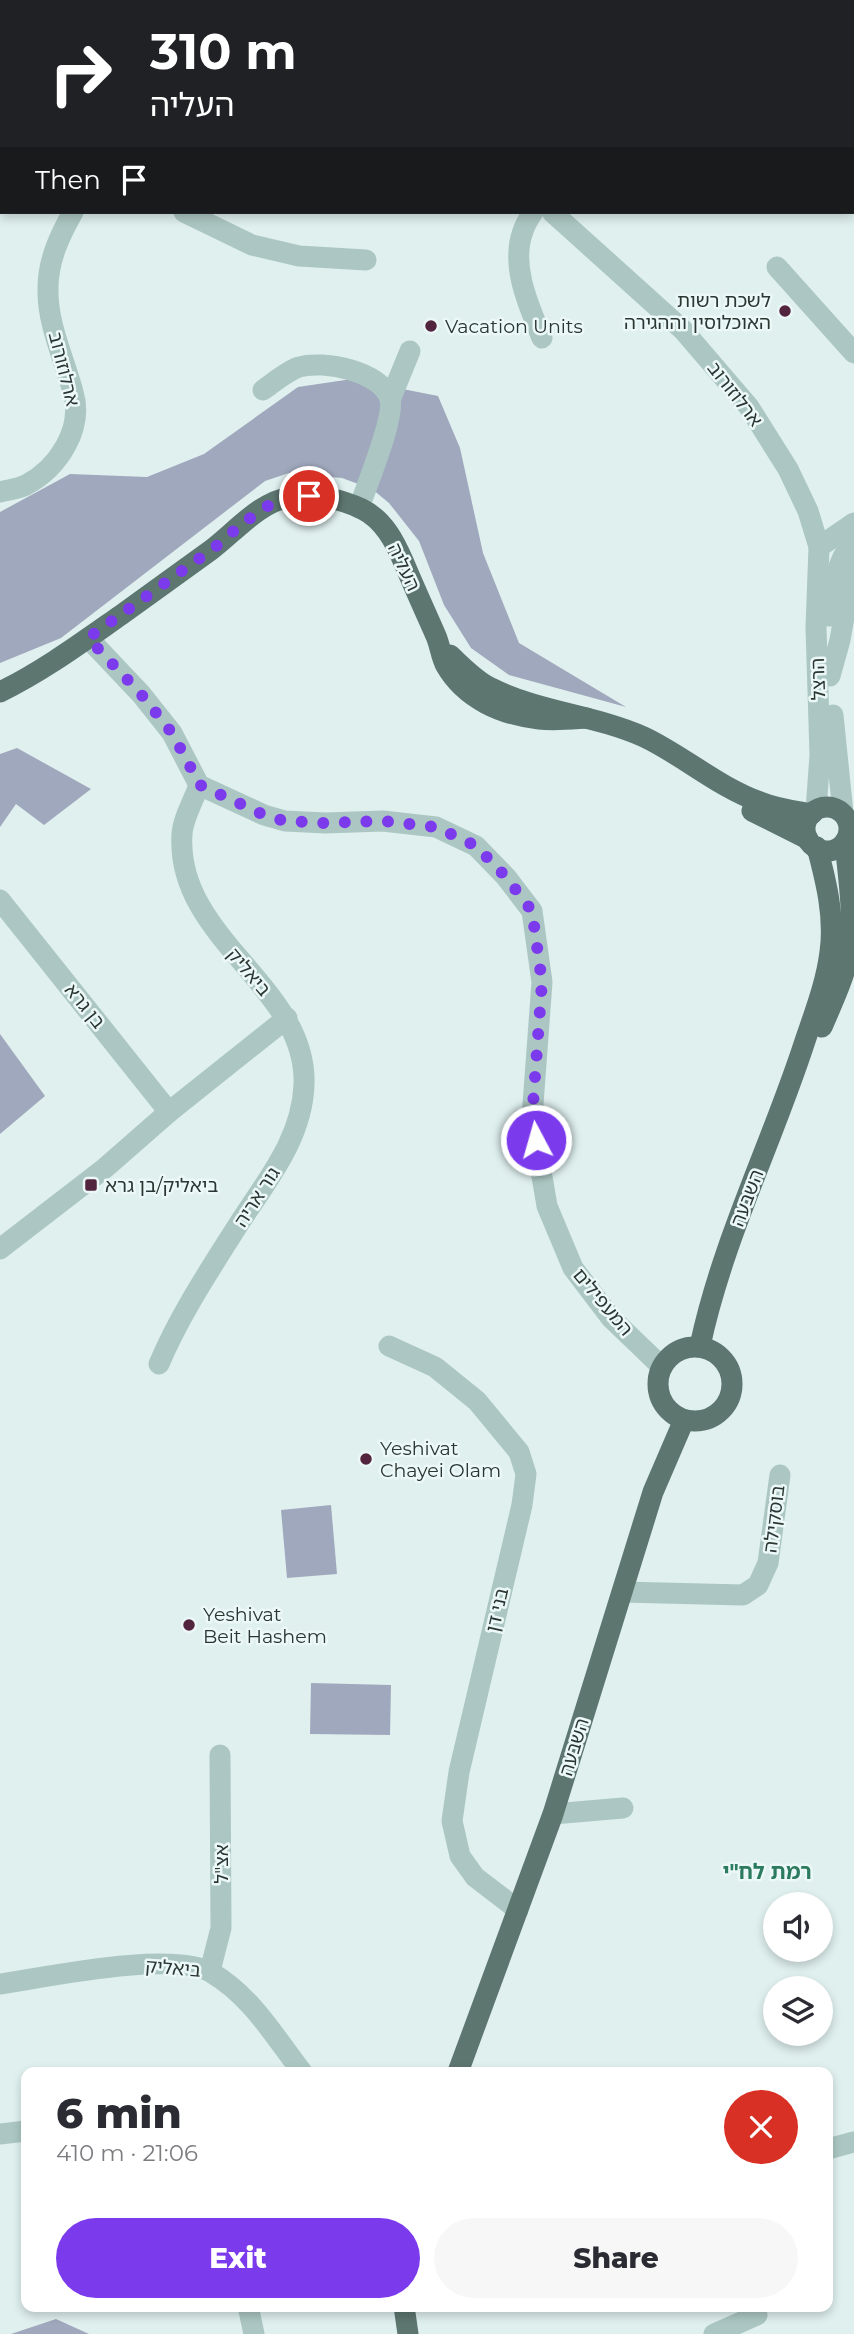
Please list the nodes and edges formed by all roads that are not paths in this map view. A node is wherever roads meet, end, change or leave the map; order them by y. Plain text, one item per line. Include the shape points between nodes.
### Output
1 (72, 214) edge
2 (188, 214) edge
3 (532, 214) edge
4 (554, 214) edge
5 (366, 260) dead end
6 (777, 267) dead end
7 (542, 338) dead end
8 (410, 351) dead end
9 (854, 353) edge
10 (263, 390) dead end
11 (390, 400) junction
12 (0, 492) edge
13 (359, 508) junction
14 (854, 523) edge
15 (819, 547) junction
16 (852, 549) edge
17 (88, 638) junction
18 (32, 676) junction
19 (0, 685) edge
20 (0, 692) edge
21 (675, 753) junction
22 (200, 785) junction
23 (814, 812) junction
24 (848, 816) edge
25 (845, 842) junction
26 (813, 843) junction
27 (0, 900) edge
28 (852, 949) edge
29 (287, 1018) junction
30 (788, 1091) junction
31 (169, 1112) junction
32 (0, 1233) edge
33 (0, 1249) edge
34 (389, 1346) dead end
35 (700, 1346) junction
36 (159, 1364) dead end
37 (662, 1367) junction
38 (684, 1420) junction
39 (780, 1475) dead end
40 (622, 1592) junction
41 (220, 1755) dead end
42 (623, 1808) dead end
43 (553, 1814) junction
44 (518, 1910) junction
45 (210, 1971) junction
46 (0, 1984) edge
47 (298, 2067) edge
48 (460, 2067) edge
49 (21, 2132) edge
50 (0, 2134) edge
51 (854, 2142) edge
52 (833, 2148) edge
53 (249, 2312) edge
54 (401, 2312) edge
55 (403, 2312) edge
56 (757, 2315) dead end
57 (254, 2334) edge
58 (398, 2334) edge
59 (408, 2334) edge
60 (714, 2334) edge

1 - 12 street, ארלוזורוב via 50,266 47,289 60,356 74,394 75,419 67,446 52,466 25,485
2 - 5 street via 251,245 299,256
3 - 7 street via 522,233 519,264
4 - 15 street, ארלוזורוב via 683,330 748,407 788,470 808,510
6 - 9 street
8 - 11 street
10 - 11 street via 298,367 326,365 377,382
11 - 13 street via 388,422
13 - 17 main road, העליה via 309,496 272,503
13 - 21 main road, העליה via 382,524 395,543 445,663 474,697 498,710 539,719 587,718
14 - 15 street
15 - 16 street, הרצל
15 - 23 street, הרצל via 820,755
16 - 24 street, הרצל via 842,557 832,591 830,676 835,752
17 - 18 main road, העליה
17 - 22 street via 172,733
18 - 19 main road, העליה
18 - 20 main road, העליה
21 - 23 main road, העליה via 762,803
21 - 26 main road, העליה via 722,795
22 - 29 street, ביאליק via 181,832 183,863 197,901 214,929
22 - 37 street, המעפילים via 285,821 383,821 436,827 476,846 506,877 532,911 542,982 532,1118 547,1206 573,1268 611,1318
23 - 24 main road via 830,807
23 - 26 main road via 806,826
24 - 25 main road
25 - 26 main road via 829,850
25 - 28 main road, השבעה
26 - 30 main road, השבעה via 826,879 830,952
27 - 31 street, בן גרא
28 - 30 main road, השבעה via 810,1055
29 - 31 street
29 - 36 street, גור אריה via 299,1048 304,1083 292,1139 171,1334
30 - 35 main road, השבעה via 723,1261
31 - 32 street via 100,1157
31 - 33 street
34 - 44 street, בני דן via 435,1367 477,1401 519,1452 526,1474 452,1821 460,1856 475,1877
35 - 37 main road via 682,1348
35 - 38 main road via 718,1353 730,1368 731,1396 712,1417
37 - 38 main road via 658,1385 663,1403
38 - 40 main road, השבעה via 653,1493
39 - 40 street, בוסקילה via 768,1563 758,1585 743,1595
40 - 43 main road, השבעה
41 - 45 street, אצ"ל via 221,1928
42 - 43 street
43 - 44 main road, השבעה
44 - 48 main road, השבעה
45 - 46 street, ביאליק via 178,1964 138,1964
45 - 47 street, ביאליק via 245,1997
49 - 50 street
51 - 52 street
53 - 57 street
54 - 58 main road
55 - 59 main road
56 - 60 street

